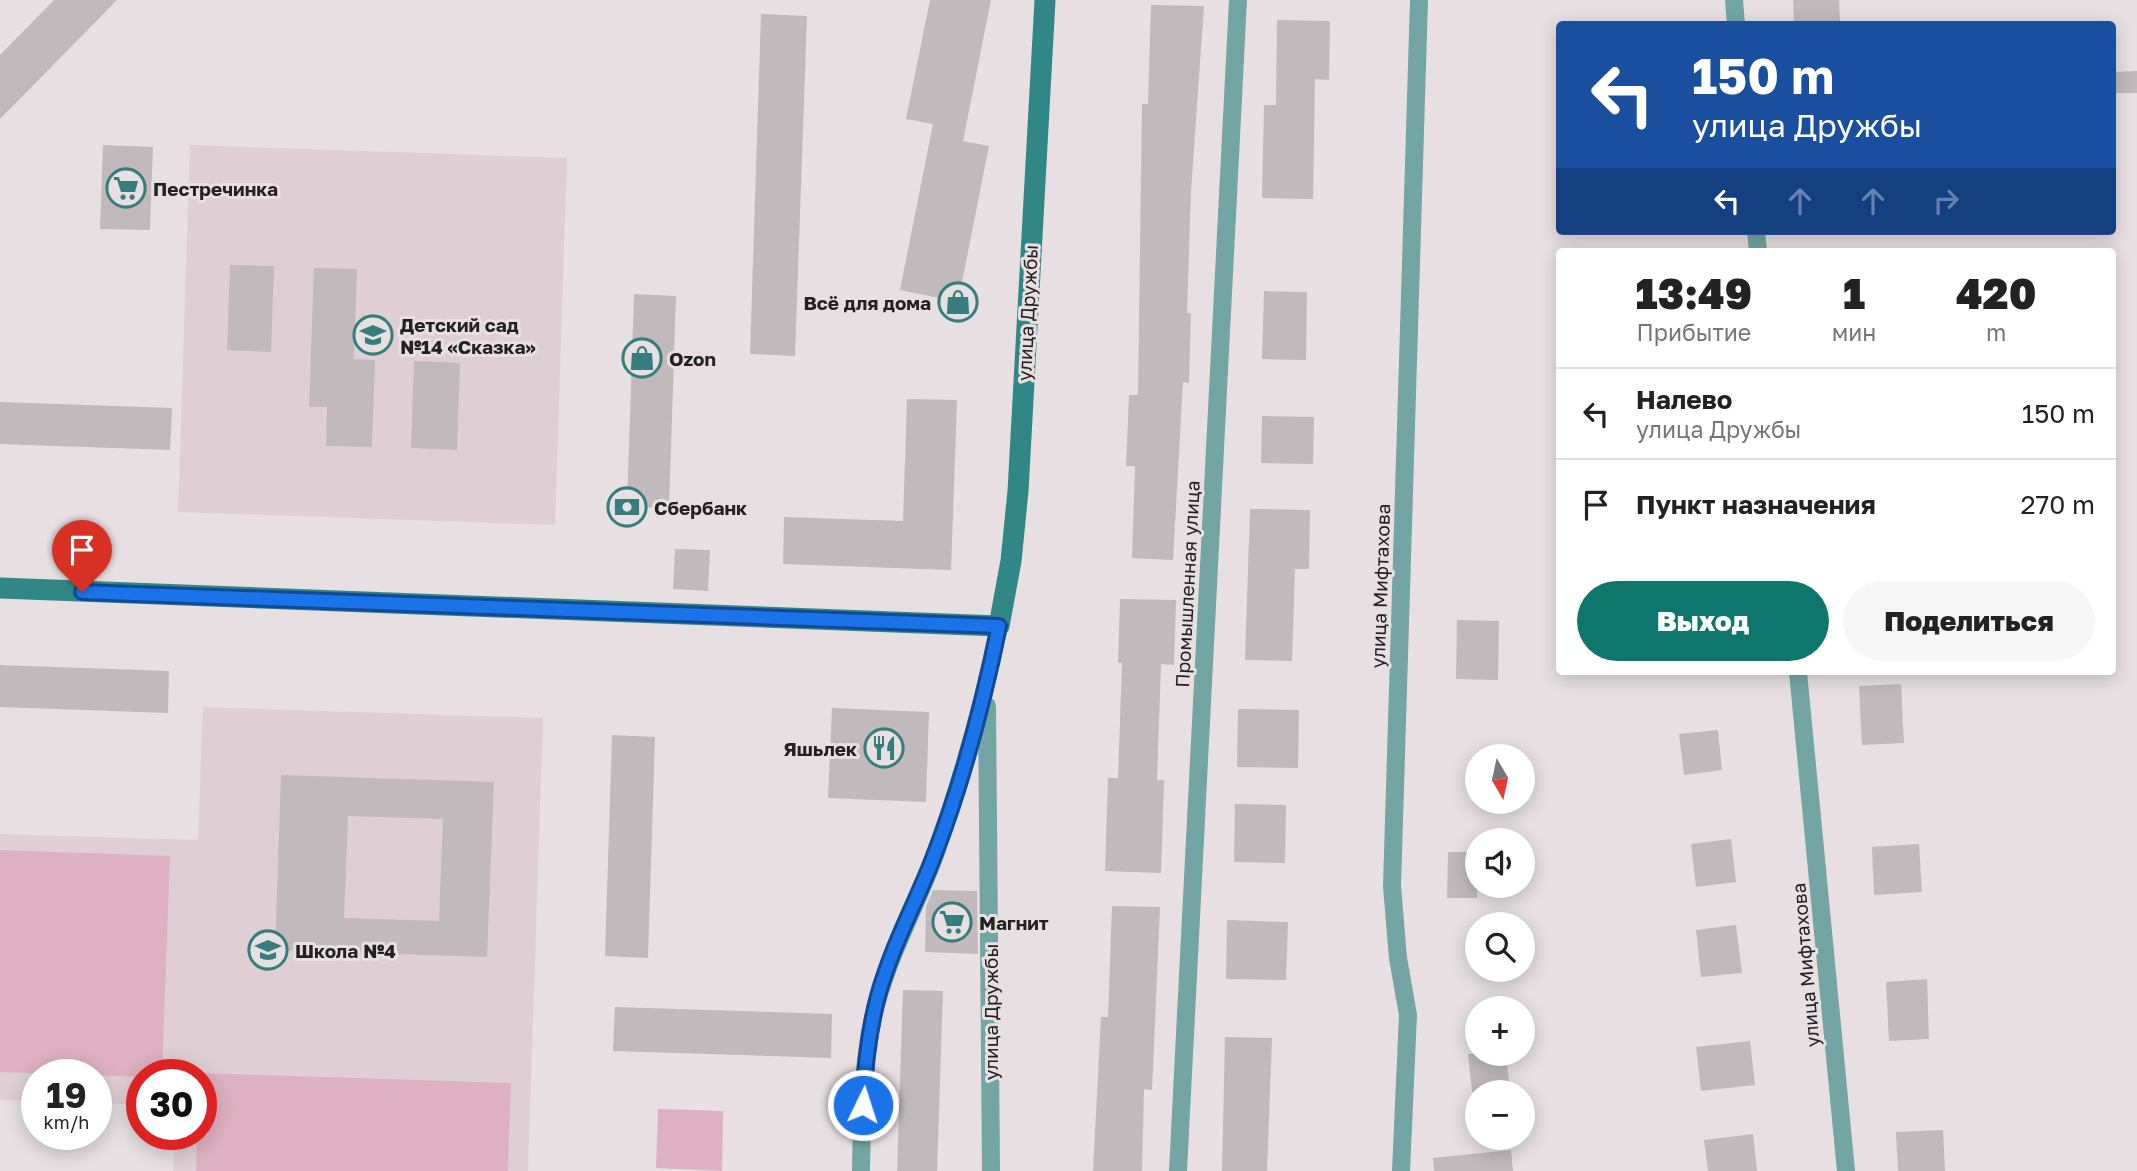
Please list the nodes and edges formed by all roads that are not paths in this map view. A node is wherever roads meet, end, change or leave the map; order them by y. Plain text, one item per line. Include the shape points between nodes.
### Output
1 (1045, 0) edge
2 (1238, 0) edge
3 (1419, 0) edge
4 (1734, 0) edge
5 (1736, 21) edge
6 (0, 589) edge
7 (999, 626) junction
8 (1798, 675) edge
9 (987, 686) junction
10 (861, 1171) edge
11 (991, 1171) edge
12 (1178, 1171) edge
13 (1401, 1171) edge
14 (1846, 1171) edge

1 - 7 street, улица Дружбы via 1018,491
2 - 12 street, Промышленная улица
3 - 13 street, улица Мифтахова via 1392,886 1408,1015
4 - 5 street
6 - 7 street
7 - 9 street, улица Дружбы
8 - 14 street, улица Мифтахова
9 - 10 street, улица Дружбы via 954,800 884,975 864,1083
9 - 11 street, улица Дружбы

